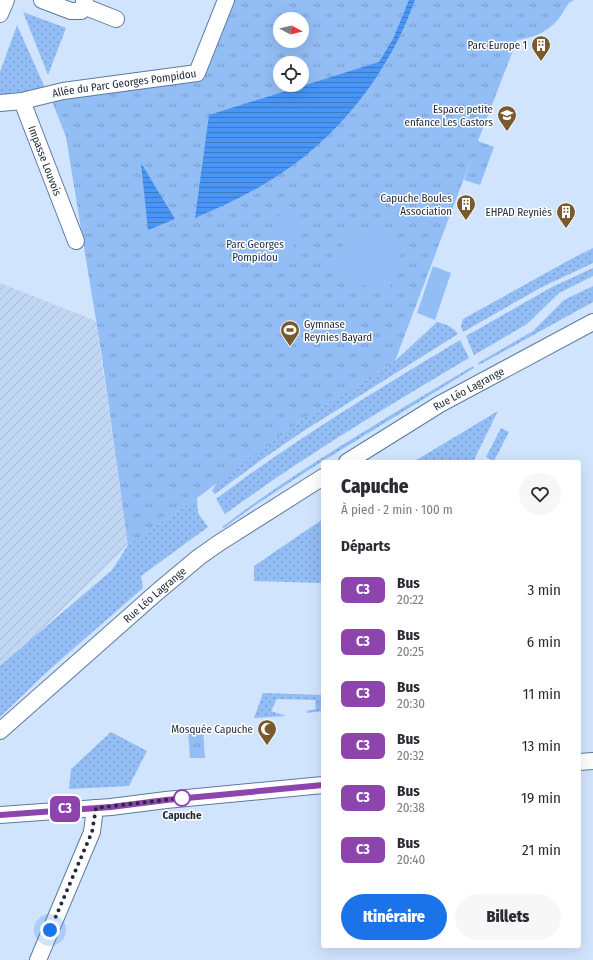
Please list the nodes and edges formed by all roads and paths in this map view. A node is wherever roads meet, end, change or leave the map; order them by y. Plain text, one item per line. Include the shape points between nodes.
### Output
1 (6, 0) edge
2 (42, 0) edge
3 (226, 0) edge
4 (84, 3) edge
5 (0, 14) edge
6 (116, 19) dead end
7 (22, 101) junction
8 (0, 103) edge
9 (76, 241) dead end
10 (593, 322) edge
11 (350, 460) edge
12 (321, 478) edge
13 (0, 731) edge
14 (593, 761) edge
15 (581, 762) edge
16 (321, 785) edge
17 (96, 808) junction
18 (0, 815) edge
19 (38, 960) edge

1 - 5 street
2 - 4 street via 71,11 81,10
3 - 7 street, Allée du Parc Georges Pompidou via 197,73 63,91
4 - 6 street
7 - 8 street
7 - 9 street, Impasse Louvois
10 - 11 street, Rue Léo Lagrange via 440,404
12 - 13 street, Rue Léo Lagrange via 199,557
14 - 15 street
16 - 17 street
17 - 18 street
17 - 19 street via 92,832

